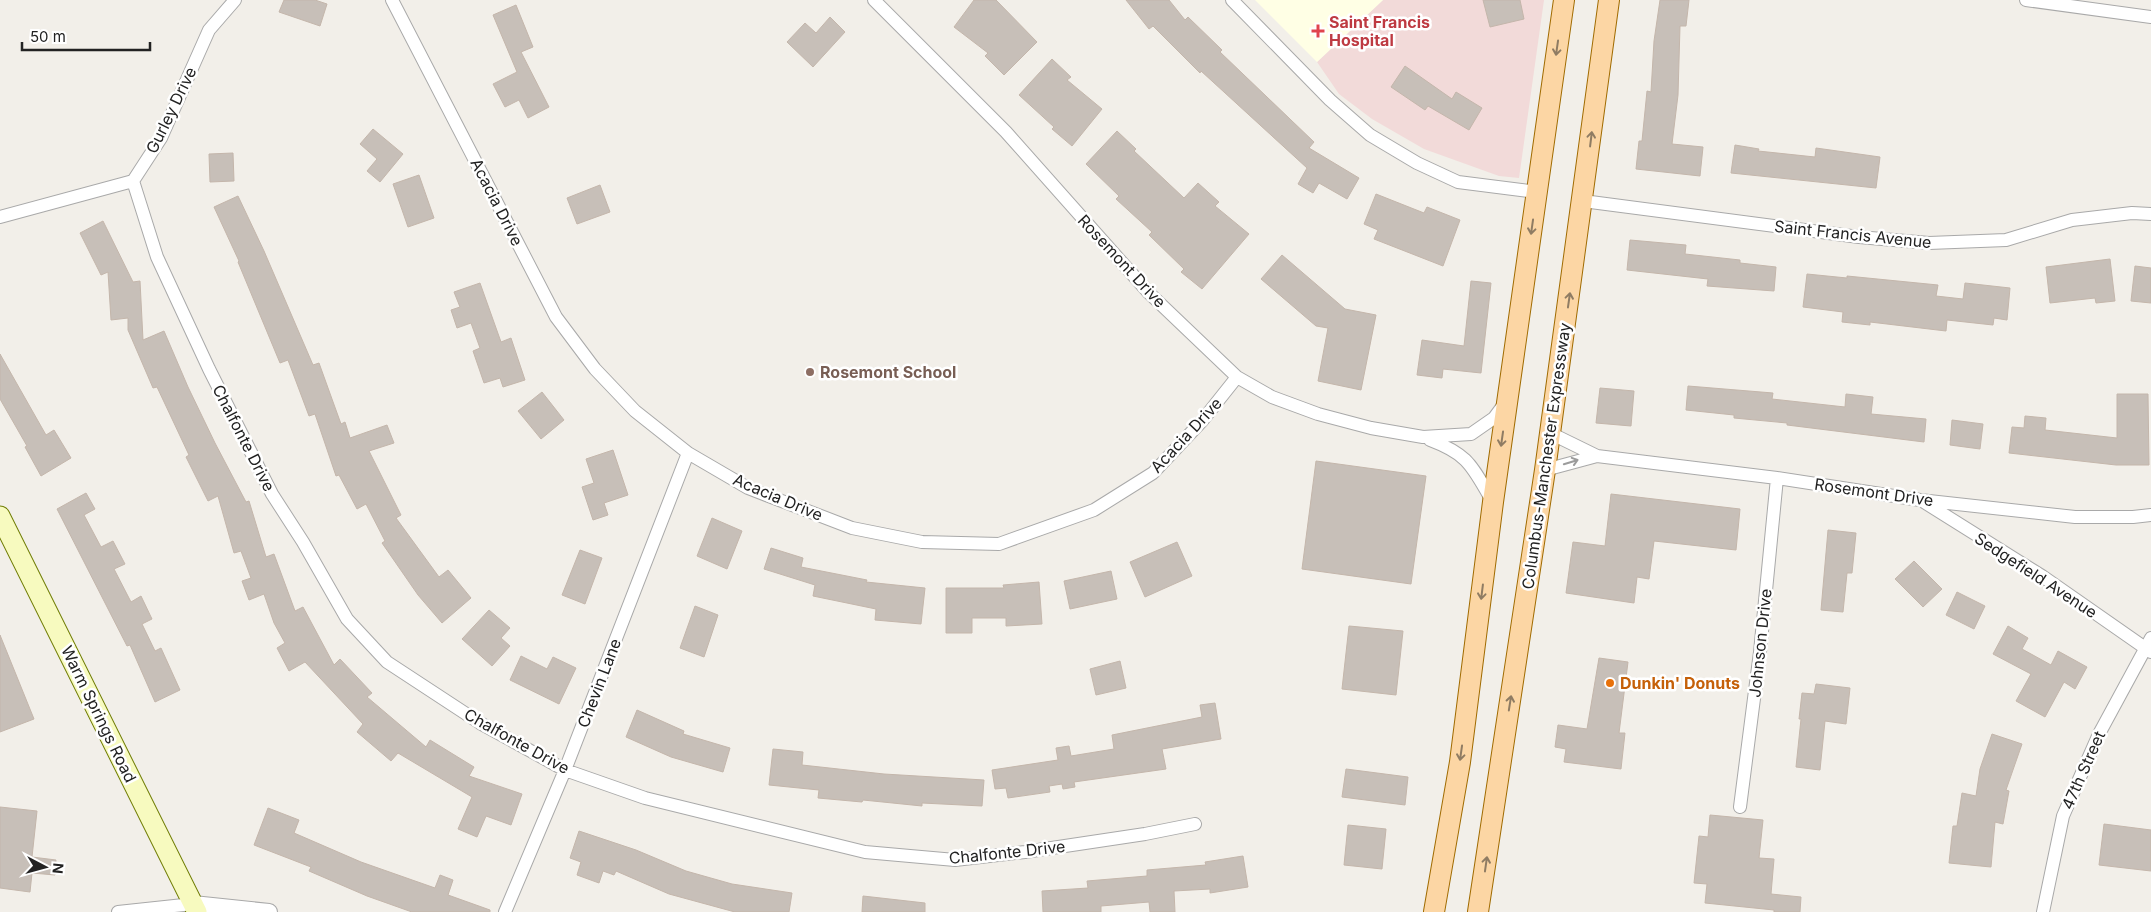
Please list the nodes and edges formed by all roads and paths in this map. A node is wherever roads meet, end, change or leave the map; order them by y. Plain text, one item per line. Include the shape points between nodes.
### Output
1 (235, 0) edge
2 (392, 0) edge
3 (874, 0) edge
4 (1232, 0) edge
5 (1564, 0) edge
6 (1609, 0) edge
7 (2026, 0) edge
8 (2151, 17) edge
9 (133, 181) junction
10 (1537, 192) junction
11 (1583, 201) junction
12 (2151, 214) edge
13 (0, 217) edge
14 (1238, 377) junction
15 (1507, 400) junction
16 (1550, 433) junction
17 (1423, 437) junction
18 (688, 453) junction
19 (1598, 456) junction
20 (1545, 470) junction
21 (1777, 478) junction
22 (1920, 500) junction
23 (1493, 502) junction
24 (2151, 515) edge
25 (0, 516) edge
26 (2149, 646) edge
27 (565, 770) junction
28 (1740, 807) dead end
29 (1195, 824) dead end
30 (195, 908) edge
31 (118, 912) edge
32 (269, 912) edge
33 (505, 912) edge
34 (1434, 912) edge
35 (1478, 912) edge
36 (2043, 912) edge

1 - 9 street, Gurley Drive via 209,30 161,138
2 - 18 street, Acacia Drive via 556,317 595,369 635,411
3 - 14 street, Rosemont Drive via 1006,132 1150,293
4 - 10 street via 1330,100 1370,135 1417,163 1458,182
5 -> 10 main road
11 -> 6 main road, Columbus-Manchester Expressway
7 - 8 street
9 - 13 street
9 - 27 street, Chalfonte Drive via 157,257 209,370 272,494 347,619 387,662 480,723
10 -> 15 main road
11 - 12 street, Saint Francis Avenue via 1859,238 1929,243 2006,240 2072,220
16 -> 11 main road, Columbus-Manchester Expressway
14 - 17 street, Rosemont Drive via 1272,397 1318,414
14 - 18 street, Acacia Drive via 1153,473 1094,510 999,544 922,542 852,528 748,488
15 - 17 street, Rosemont Drive via 1494,418 1471,434
15 -> 23 main road
16 - 19 street, Rosemont Drive
16 - 20 main road, Columbus-Manchester Expressway
17 - 23 street, Rosemont Drive via 1464,457
18 - 27 street, Chevin Lane
20 -> 19 street, Rosemont Drive
19 - 21 street, Rosemont Drive
35 -> 20 main road, Columbus-Manchester Expressway
21 - 22 street, Rosemont Drive
21 - 28 street, Johnson Drive via 1760,652
22 - 24 street, Rosemont Drive via 2075,517
22 - 26 street, Sedgefield Avenue
23 -> 34 main road via 1460,762
25 - 30 main road, Warm Springs Road
26 - 36 street, 47th Street via 2099,734 2063,816
27 - 29 street, Chalfonte Drive via 645,798 865,852 955,860 1126,837
27 - 33 street, Chevin Lane
30 - 31 street
30 - 32 street

